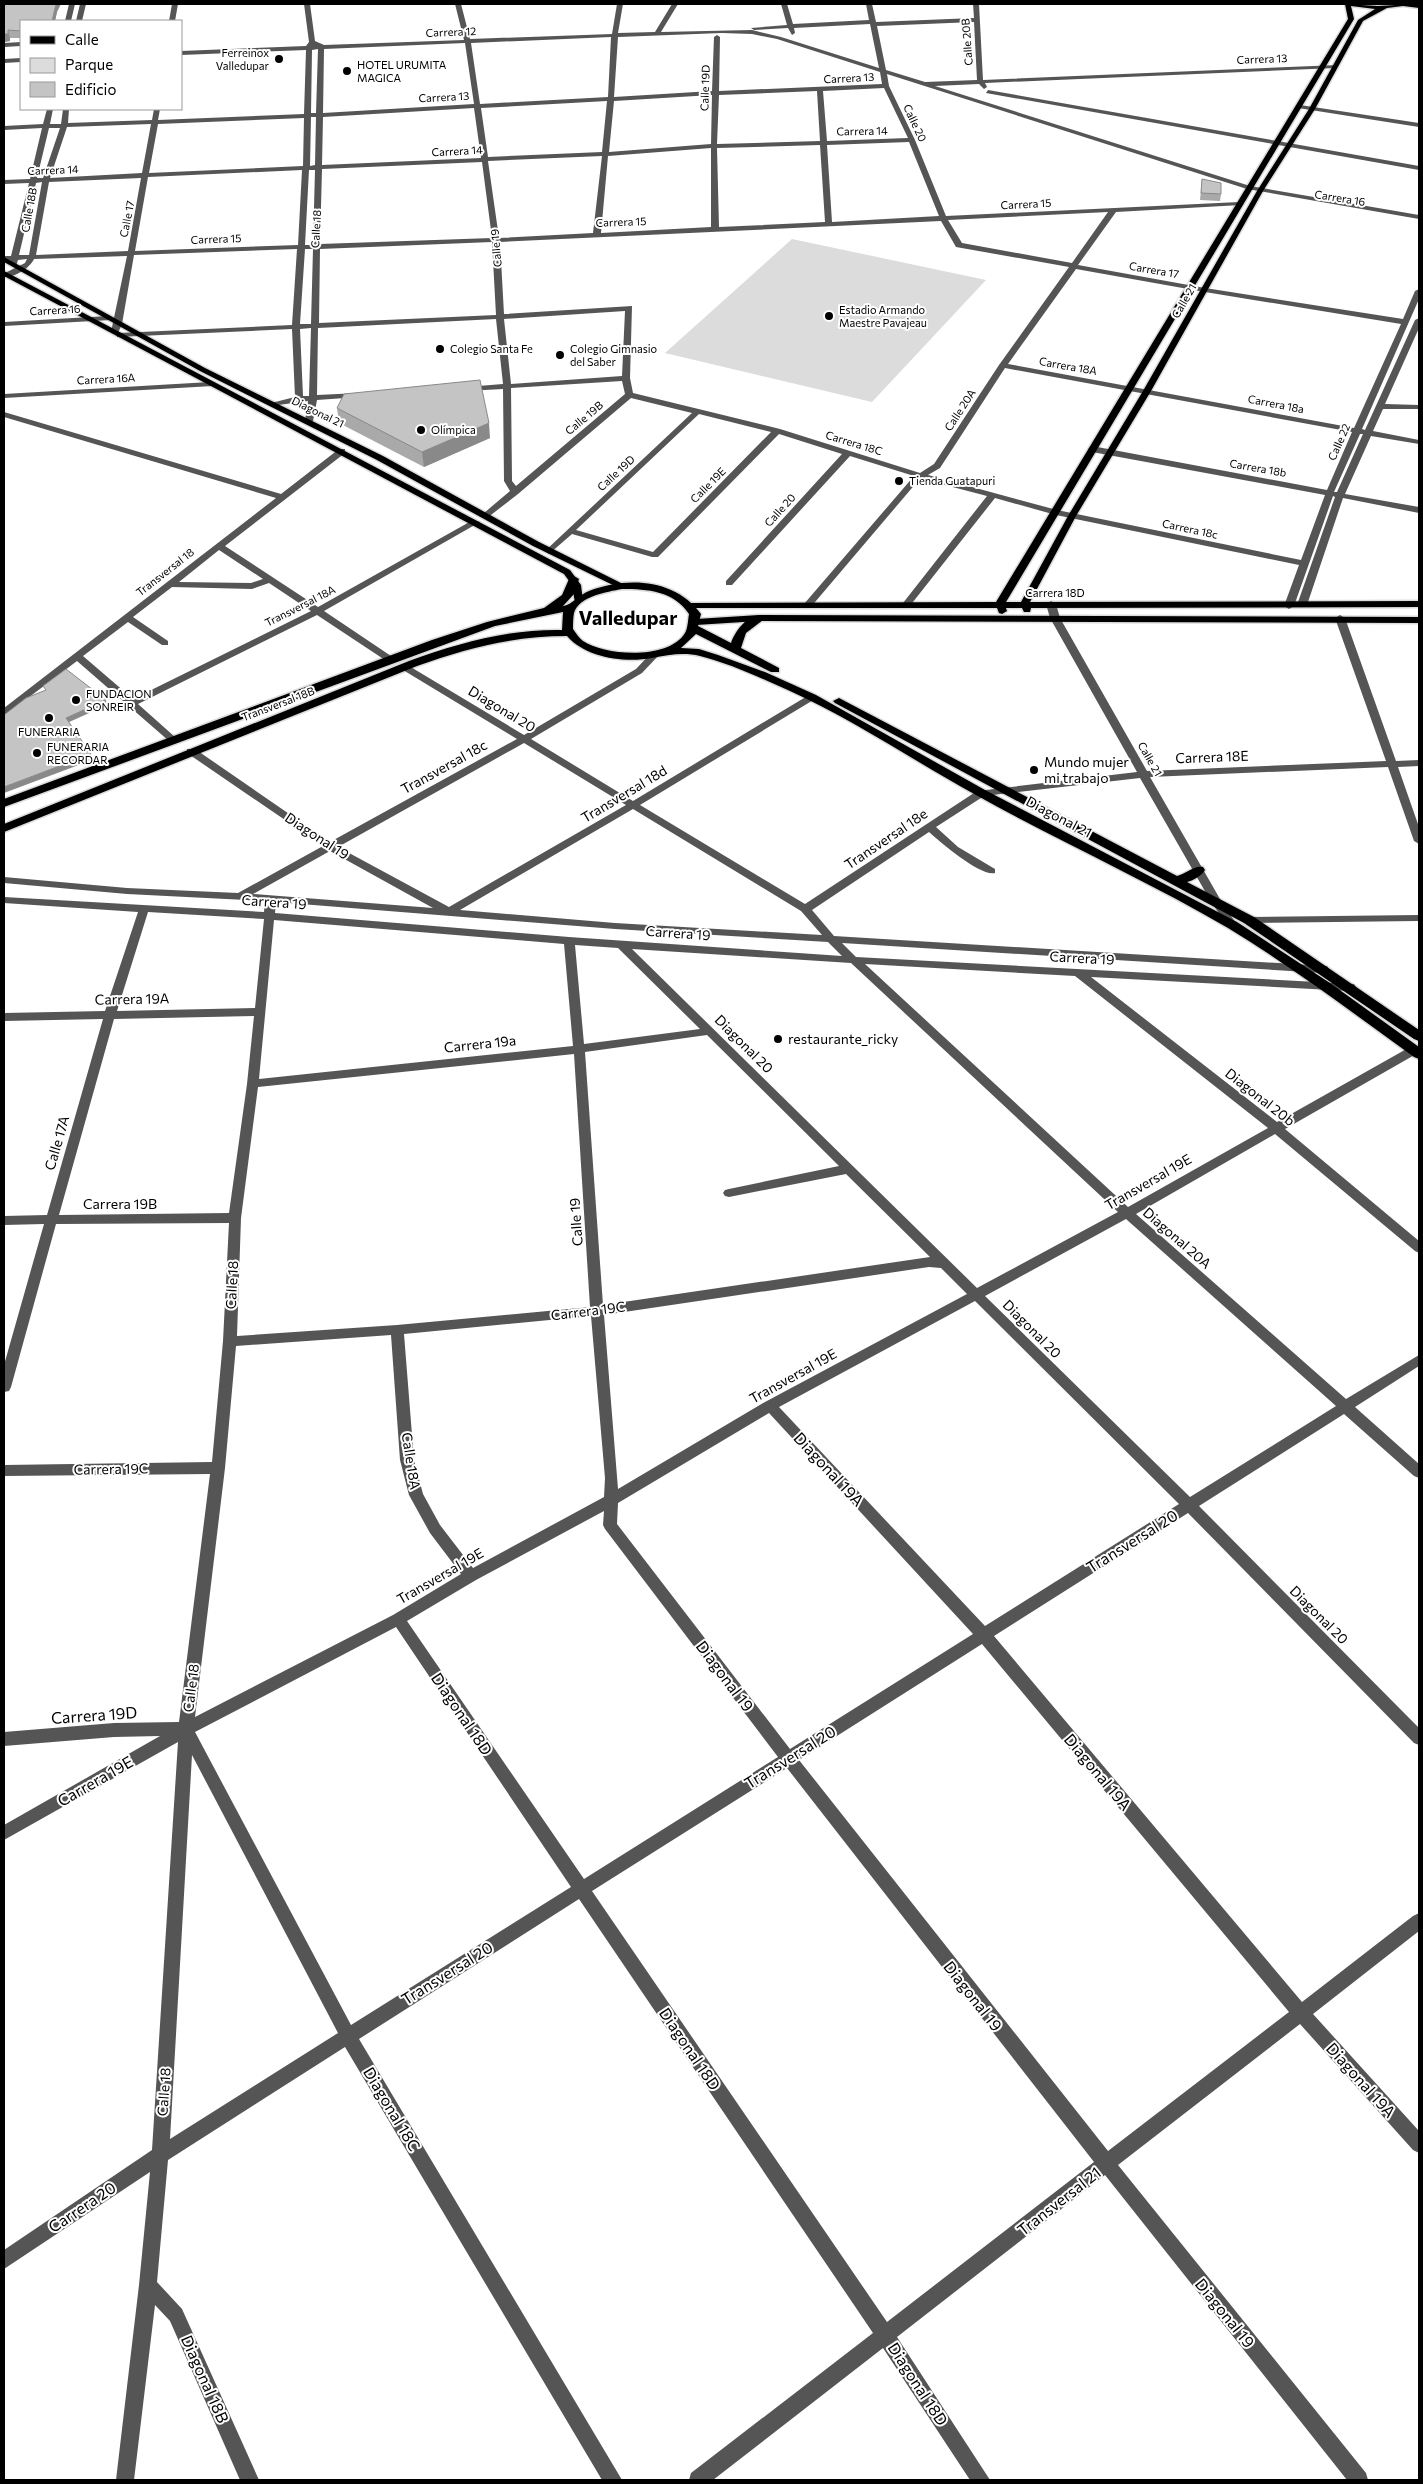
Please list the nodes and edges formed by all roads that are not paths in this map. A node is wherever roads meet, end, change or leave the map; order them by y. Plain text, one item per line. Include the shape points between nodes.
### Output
1 (72, 4) edge
2 (83, 4) edge
3 (175, 4) edge
4 (307, 4) edge
5 (458, 4) edge
6 (620, 4) edge
7 (675, 4) edge
8 (784, 4) edge
9 (869, 4) edge
10 (976, 4) edge
11 (1349, 4) edge
12 (1402, 4) edge
13 (1419, 6) edge
14 (1384, 8) junction
15 (68, 20) edge
16 (79, 20) edge
17 (172, 20) edge
18 (976, 20) junction
19 (873, 23) junction
20 (791, 26) junction
21 (737, 31) junction
22 (657, 33) junction
23 (719, 34) junction
24 (614, 38) junction
25 (20, 44) edge
26 (469, 44) junction
27 (795, 44) junction
28 (4, 45) edge
29 (310, 47) junction
30 (321, 49) junction
31 (182, 54) edge
32 (182, 58) edge
33 (20, 60) edge
34 (4, 61) edge
35 (20, 65) edge
36 (4, 66) edge
37 (1336, 66) junction
38 (1324, 67) junction
39 (885, 80) junction
40 (980, 80) junction
41 (919, 84) junction
42 (820, 90) junction
43 (988, 92) junction
44 (717, 93) junction
45 (611, 98) junction
46 (477, 105) junction
47 (985, 105) junction
48 (1300, 107) junction
49 (1312, 109) junction
50 (50, 110) edge
51 (66, 110) edge
52 (157, 110) edge
53 (308, 115) junction
54 (319, 115) junction
55 (155, 122) junction
56 (1419, 125) edge
57 (47, 126) junction
58 (64, 126) junction
59 (4, 128) edge
60 (912, 140) junction
61 (824, 142) junction
62 (1278, 144) junction
63 (714, 146) junction
64 (1290, 146) junction
65 (604, 154) junction
66 (484, 160) junction
67 (319, 168) junction
68 (1419, 168) edge
69 (306, 169) junction
70 (147, 176) junction
71 (46, 179) junction
72 (31, 180) junction
73 (4, 182) edge
74 (1248, 190) junction
75 (1259, 193) junction
76 (1239, 204) junction
77 (1113, 210) junction
78 (1419, 217) edge
79 (944, 220) junction
80 (1419, 223) edge
81 (829, 224) junction
82 (714, 230) junction
83 (597, 234) junction
84 (496, 240) junction
85 (959, 245) joint
86 (315, 246) junction
87 (301, 247) junction
88 (132, 253) junction
89 (32, 257) junction
90 (4, 259) edge
91 (14, 261) junction
92 (1073, 267) junction
93 (21, 269) junction
94 (5, 273) edge
95 (1189, 287) junction
96 (1205, 290) junction
97 (1419, 290) edge
98 (500, 317) junction
99 (108, 318) junction
100 (91, 320) junction
101 (1419, 320) edge
102 (1405, 322) junction
103 (4, 324) edge
104 (296, 326) junction
105 (314, 326) junction
106 (118, 331) junction
107 (138, 334) junction
108 (1003, 366) junction
109 (626, 378) junction
110 (210, 384) junction
111 (508, 386) junction
112 (1130, 388) junction
113 (459, 389) edge
114 (1147, 391) junction
115 (371, 395) edge
116 (629, 395) junction
117 (4, 396) edge
118 (313, 398) junction
119 (299, 399) junction
120 (270, 404) junction
121 (1380, 406) junction
122 (1419, 407) edge
123 (698, 411) junction
124 (4, 414) edge
125 (309, 421) junction
126 (777, 431) junction
127 (1357, 431) junction
128 (1368, 433) junction
129 (1419, 442) edge
130 (1092, 449) junction
131 (342, 451) junction
132 (848, 453) junction
133 (1110, 453) junction
134 (922, 476) junction
135 (515, 492) junction
136 (1330, 492) junction
137 (1340, 495) junction
138 (992, 496) junction
139 (282, 497) junction
140 (1419, 510) edge
141 (1056, 512) junction
142 (487, 515) junction
143 (1072, 516) junction
144 (476, 522) junction
145 (569, 531) junction
146 (219, 546) junction
147 (549, 550) junction
148 (1304, 563) junction
149 (574, 579) junction
150 (269, 580) junction
151 (729, 583) dead end
152 (170, 584) junction
153 (622, 586) junction
154 (1000, 604) junction
155 (1025, 604) junction
156 (1051, 604) junction
157 (1419, 604) edge
158 (575, 605) junction
159 (906, 605) junction
160 (1302, 605) junction
161 (690, 606) junction
162 (807, 606) junction
163 (1289, 606) junction
164 (316, 612) junction
165 (537, 614) junction
166 (127, 617) junction
167 (759, 618) junction
168 (1055, 618) junction
169 (1340, 618) junction
170 (1004, 620) junction
171 (1029, 620) junction
172 (1419, 620) edge
173 (695, 625) junction
174 (569, 634) junction
175 (165, 643) dead end
176 (735, 651) junction
177 (659, 653) junction
178 (77, 656) junction
179 (392, 660) junction
180 (406, 668) junction
181 (812, 697) junction
182 (131, 704) junction
183 (4, 713) edge
184 (172, 739) junction
185 (524, 739) junction
186 (191, 751) junction
187 (1419, 763) edge
188 (1390, 764) junction
189 (1145, 774) junction
190 (1006, 791) junction
191 (981, 793) junction
192 (4, 803) edge
193 (633, 805) junction
194 (929, 827) junction
195 (4, 828) edge
196 (1419, 841) edge
197 (329, 846) junction
198 (1199, 870) junction
199 (991, 871) dead end
200 (4, 880) edge
201 (1177, 880) junction
202 (242, 896) junction
203 (271, 898) junction
204 (4, 900) edge
205 (1215, 900) junction
206 (144, 909) junction
207 (806, 909) junction
208 (448, 912) junction
209 (269, 916) junction
210 (1419, 918) edge
211 (1249, 920) junction
212 (1232, 925) junction
213 (569, 941) junction
214 (833, 941) junction
215 (621, 944) junction
216 (854, 960) junction
217 (1296, 968) junction
218 (1323, 969) junction
219 (1079, 973) junction
220 (1325, 986) junction
221 (1350, 987) junction
222 (260, 1012) junction
223 (110, 1014) junction
224 (4, 1017) edge
225 (710, 1031) junction
226 (1419, 1036) edge
227 (580, 1049) junction
228 (1417, 1052) edge
229 (253, 1084) junction
230 (1276, 1128) junction
231 (848, 1168) junction
232 (729, 1193) dead end
233 (1127, 1213) junction
234 (236, 1218) junction
235 (4, 1220) edge
236 (51, 1220) junction
237 (1419, 1248) edge
238 (944, 1263) junction
239 (976, 1296) junction
240 (596, 1312) junction
241 (396, 1330) junction
242 (230, 1341) junction
243 (1419, 1360) edge
244 (4, 1388) edge
245 (770, 1406) junction
246 (1346, 1406) junction
247 (218, 1468) junction
248 (4, 1470) edge
249 (1419, 1472) edge
250 (611, 1500) junction
251 (1189, 1505) junction
252 (471, 1576) junction
253 (398, 1619) junction
254 (984, 1635) junction
255 (186, 1729) junction
256 (1419, 1738) edge
257 (4, 1739) edge
258 (787, 1759) junction
259 (4, 1834) edge
260 (580, 1889) junction
261 (1419, 1921) edge
262 (1301, 2013) junction
263 (348, 2036) junction
264 (1419, 2144) edge
265 (160, 2155) junction
266 (1106, 2164) junction
267 (4, 2260) edge
268 (148, 2286) junction
269 (886, 2335) junction
270 (125, 2480) edge
271 (250, 2480) edge
272 (612, 2480) edge
273 (698, 2480) edge
274 (981, 2480) edge
275 (1359, 2480) edge

1 - 15 street
2 - 16 street
3 - 17 street
4 - 29 street, Calle 18
5 - 26 street, Calle 19
6 - 24 street
7 - 22 street
8 - 20 street
9 - 19 street, Calle 20
10 - 18 street, Calle 20B
11 - 14 main road
11 - 38 main road, Calle 21 via 1351,19
12 - 13 main road
12 - 14 main road
14 - 37 main road, Calle 21 via 1363,18
18 - 19 street
18 - 40 street, Calle 20B
19 - 20 street
19 - 39 street, Calle 20
20 - 21 street
20 - 27 street
21 - 23 street
21 - 27 street
22 - 23 street, Carrera 12
22 - 24 street, Carrera 12
23 - 24 street, Carrera 12
23 - 39 street via 762,40
23 - 44 street, Calle 19D
24 - 26 street, Carrera 12
24 - 45 street
25 - 28 street
26 - 30 street, Carrera 12
26 - 46 street, Calle 19
27 - 39 street
29 - 30 street, Carrera 12
29 - 30 street
29 - 31 street, Carrera 12
29 - 32 street, Carrera 12
29 - 53 street, Calle 18
30 - 54 street, Calle 18
33 - 34 street
35 - 36 street
37 - 38 street, Carrera 13
37 - 49 main road, Calle 21
38 - 40 street, Carrera 13
38 - 48 main road, Calle 21
39 - 41 street
39 - 42 street, Carrera 13
39 - 60 street, Calle 20
39 - 74 street
40 - 41 street, Carrera 13
40 - 43 street
41 - 47 street
42 - 44 street, Carrera 13
42 - 61 street
43 - 47 street
43 - 62 street
44 - 45 street, Carrera 13
44 - 63 street, Calle 19D
45 - 46 street, Carrera 13
45 - 65 street
46 - 54 street, Carrera 13
46 - 66 street, Calle 19
47 - 74 street
48 - 49 street
48 - 62 main road, Calle 21
49 - 56 street
49 - 64 main road, Calle 21
50 - 57 street, Calle 18B
51 - 58 street, Calle 18B
52 - 55 street, Calle 17
53 - 54 street, Carrera 13
53 - 55 street, Carrera 13
53 - 69 street, Calle 18
54 - 67 street, Calle 18
55 - 58 street, Carrera 13
55 - 70 street, Calle 17
57 - 58 street, Carrera 13
57 - 59 street, Carrera 13
57 - 72 street, Calle 18B
58 - 71 street, Calle 18B
60 - 61 street, Carrera 14
60 - 79 street, Calle 20
61 - 63 street, Carrera 14
61 - 81 street
62 - 64 street
62 - 74 main road, Calle 21
63 - 65 street, Carrera 14
63 - 82 street, Calle 19D
64 - 68 street
64 - 75 main road, Calle 21
65 - 66 street, Carrera 14
65 - 83 street
66 - 67 street, Carrera 14
66 - 84 street, Calle 19
67 - 69 street, Carrera 14
67 - 86 street, Calle 18
69 - 70 street, Carrera 14
69 - 87 street, Calle 18
70 - 71 street, Carrera 14
70 - 88 street, Calle 17
71 - 72 street, Carrera 14
71 - 89 street, Calle 18B
72 - 73 street, Carrera 14
72 - 91 street, Calle 18B
74 - 75 street
74 - 76 main road, Calle 21
75 - 78 street, Carrera 16
75 - 80 street, Carrera 16
75 - 96 main road, Calle 21
76 - 77 street, Carrera 15
76 - 95 main road, Calle 21
77 - 79 street, Carrera 15
77 - 92 street, Calle 20A
79 - 81 street, Carrera 15
79 - 85 street, Calle 20
81 - 82 street, Carrera 15
82 - 83 street, Carrera 15
83 - 84 street, Carrera 15
84 - 86 street, Carrera 15
84 - 98 street, Calle 19
85 - 92 street, Carrera 17
86 - 87 street, Carrera 15
86 - 105 street, Calle 18
87 - 88 street, Carrera 15
87 - 104 street, Calle 18
88 - 89 street, Carrera 15
88 - 106 street, Calle 17
89 - 91 street, Carrera 15
89 - 93 street
90 - 91 main road, Diagonal 21
91 - 93 main road, Diagonal 21
91 - 94 street
92 - 95 street, Carrera 17
92 - 108 street, Calle 20A
93 - 94 street
93 - 99 main road, Diagonal 21
94 - 100 main road, Diagonal 21
95 - 96 street, Carrera 17
95 - 112 main road, Calle 21
96 - 102 street, Carrera 17
96 - 114 main road, Calle 21
97 - 102 street, Calle 22
98 - 105 street
98 - 109 street via 629,308
98 - 111 street, Calle 19
99 - 100 street, Carrera 16
99 - 106 main road, Diagonal 21
100 - 103 street, Carrera 16
100 - 106 main road, Diagonal 21
101 - 121 street, Calle 22
102 - 127 street, Calle 22
104 - 105 street
104 - 107 street
104 - 119 street, Calle 18
105 - 118 street, Calle 18
106 - 107 main road, Diagonal 21
106 - 110 main road, Diagonal 21
107 - 120 main road, Diagonal 21
108 - 112 street, Carrera 18A
108 - 134 street, Calle 20A via 937,466
109 - 111 street
109 - 116 street
110 - 117 street, Carrera 16A
110 - 131 main road, Diagonal 21
111 - 113 street
111 - 135 street, Calle 19 via 508,481
112 - 114 street, Carrera 18a
112 - 130 main road, Calle 21
114 - 127 street, Carrera 18a
114 - 133 main road, Calle 21
115 - 118 street
116 - 123 street, Carrera 18C
116 - 135 street, Calle 19B
118 - 119 street
118 - 125 street, Calle 18
119 - 120 street
120 - 125 main road, Diagonal 21
121 - 122 street
121 - 128 street, Calle 22
123 - 126 street, Carrera 18C
123 - 145 street, Calle 19D
124 - 139 street
125 - 142 main road, Diagonal 21
126 - 132 street, Carrera 18C
126 - 145 street, Calle 19E via 655,555
127 - 128 street, Carrera 18a
127 - 136 street, Calle 22
128 - 129 street, Carrera 18a
128 - 137 street, Calle 22
130 - 133 street, Carrera 18b
130 - 141 main road, Calle 21
131 - 139 street, Transversal 18
131 - 144 main road, Diagonal 21
132 - 134 street, Carrera 18C
132 - 151 street, Calle 20
133 - 136 street, Carrera 18b
133 - 143 main road, Calle 21
134 - 138 street, Carrera 18C
134 - 162 street, Calle 20A via 914,480
135 - 142 street, Calle 19B
136 - 137 street, Carrera 18b
136 - 148 street, Calle 22
137 - 140 street, Carrera 18b
137 - 160 street, Calle 22
138 - 141 street, Carrera 18C
138 - 159 street
139 - 146 street, Transversal 18
141 - 143 street, Carrera 18C
141 - 154 main road, Calle 21
142 - 147 main road, Diagonal 21
143 - 148 street, Carrera 18c
143 - 155 main road, Calle 21
144 - 149 main road, Diagonal 21 via 567,572
144 - 164 street, Transversal 18A
145 - 147 street, Calle 19D
146 - 150 street
146 - 152 street, Transversal 18
147 - 153 main road, Diagonal 21
148 - 163 street, Calle 22
149 - 158 main road via 579,591
149 - 165 highway via 573,589 565,599
150 - 152 street via 252,586
150 - 164 street
152 - 166 street, Transversal 18
153 - 158 highway via 598,591
153 - 161 highway via 670,592
154 - 155 main road, Carrera 18D
154 - 159 main road, Carrera 18D
154 - 170 main road
155 - 156 main road, Carrera 18D
155 - 171 main road
156 - 163 main road, Carrera 18D
156 - 168 street, Calle 21
157 - 160 main road, Carrera 18D
158 - 165 highway, Transversal 18B
158 - 174 highway via 567,617
159 - 162 main road, Carrera 18D
160 - 163 main road, Carrera 18D
161 - 162 main road, Carrera 18D
161 - 173 highway
164 - 179 street
164 - 182 street, Transversal 18A
165 - 179 highway, Transversal 18B via 495,624
166 - 175 street
166 - 178 street, Transversal 18
167 - 170 main road, Carrera 18D
167 - 173 main road, Carrera 18D
167 - 176 highway via 740,632
168 - 169 main road, Carrera 18D
168 - 171 main road, Carrera 18D
168 - 189 street, Calle 21
169 - 172 main road, Carrera 18D
169 - 188 street
170 - 171 main road, Carrera 18D
173 - 176 highway, Diagonal 21
173 - 177 highway via 678,645
174 - 177 highway via 583,646 604,654 620,657
174 - 180 highway, Transversal 18B via 536,632 495,638
176 - 190 highway, Diagonal 21 via 823,692
177 - 181 highway, Diagonal 21 via 699,652
177 - 185 street, Transversal 18c via 639,671
178 - 182 street
178 - 183 street, Transversal 18
179 - 184 highway, Transversal 18B
180 - 185 street, Diagonal 20
180 - 186 highway, Transversal 18B
181 - 191 highway, Diagonal 21
181 - 193 street, Transversal 18d
182 - 184 street
184 - 192 highway, Transversal 18B
185 - 193 street, Diagonal 20
185 - 197 street, Transversal 18c
186 - 195 highway, Transversal 18B
186 - 197 street, Diagonal 19
187 - 188 street, Carrera 18E
188 - 189 street, Carrera 18E
188 - 196 street
189 - 190 street, Carrera 18E
189 - 198 street, Calle 21
190 - 191 street, Carrera 18E
190 - 201 highway, Diagonal 21
191 - 194 street, Transversal 18e
191 - 212 highway, Diagonal 21
193 - 207 street, Diagonal 20
193 - 208 street, Transversal 18d
194 - 199 street via 954,849
194 - 207 street, Transversal 18e
197 - 202 street, Transversal 18c
197 - 208 street, Diagonal 19
198 - 201 highway via 1190,877
198 - 205 street, Calle 21
200 - 202 street, Carrera 19 via 127,891
201 - 205 highway, Diagonal 21
202 - 203 street, Carrera 19
203 - 208 street, Carrera 19
203 - 209 street, Calle 18
204 - 206 street, Carrera 19
205 - 211 highway, Diagonal 21
205 - 212 street, Calle 21
206 - 209 street, Carrera 19
206 - 223 street, Calle 17A
207 - 214 street, Diagonal 20
208 - 214 street, Carrera 19
209 - 213 street, Carrera 19
209 - 222 street, Calle 18
210 - 211 street
211 - 218 highway, Diagonal 21
212 - 217 highway, Diagonal 21
213 - 215 street, Carrera 19
213 - 227 street, Calle 19
214 - 216 street, Diagonal 20
214 - 217 street, Carrera 19
215 - 216 street, Carrera 19
215 - 225 street, Diagonal 20
216 - 219 street, Carrera 19
216 - 233 street, Diagonal 20A
217 - 218 street, Carrera 19
217 - 220 highway, Diagonal 21
218 - 221 highway, Diagonal 21
219 - 220 street, Carrera 19
219 - 230 street, Diagonal 20b
220 - 221 street, Carrera 19
220 - 228 highway, Diagonal 21
221 - 226 highway, Diagonal 21
222 - 223 street, Carrera 19A
222 - 229 street, Calle 18
223 - 224 street, Carrera 19A
223 - 236 street, Calle 17A
225 - 227 street, Carrera 19a
225 - 231 street, Diagonal 20
227 - 229 street, Carrera 19a
227 - 240 street, Calle 19
228 - 230 street, Transversal 19E
229 - 234 street, Calle 18
230 - 233 street, Transversal 19E
230 - 237 street, Diagonal 20b
231 - 232 street
231 - 238 street, Diagonal 20
233 - 239 street, Transversal 19E
233 - 246 street, Diagonal 20A
234 - 236 street, Carrera 19B
234 - 242 street, Calle 18
235 - 236 street, Carrera 19B
236 - 244 street, Calle 17A
238 - 239 street, Diagonal 20
238 - 240 street, Carrera 19C via 930,1262
239 - 245 street, Transversal 19E
239 - 251 street, Diagonal 20
240 - 241 street, Carrera 19C
240 - 250 street, Calle 19 via 612,1478
241 - 242 street, Carrera 19C
241 - 252 street, Calle 18A via 407,1460 416,1495 435,1529
242 - 247 street, Calle 18
243 - 246 street, Transversal 20
245 - 250 street, Transversal 19E
245 - 254 street, Diagonal 19A
246 - 249 street, Diagonal 20A
246 - 251 street, Transversal 20
247 - 248 street, Carrera 19C
247 - 255 street, Calle 18
250 - 252 street, Transversal 19E
250 - 258 street, Diagonal 19 via 610,1524
251 - 254 street, Transversal 20
251 - 256 street, Diagonal 20
252 - 253 street, Transversal 19E
253 - 255 street, Transversal 19E
253 - 260 street, Diagonal 18D
254 - 258 street, Transversal 20
254 - 262 street, Diagonal 19A
255 - 257 street, Carrera 19D via 114,1730
255 - 259 street, Carrera 19E
255 - 263 street, Diagonal 18C
255 - 265 street, Calle 18
258 - 260 street, Transversal 20
258 - 266 street, Diagonal 19
260 - 263 street, Transversal 20
260 - 269 street, Diagonal 18D
261 - 262 street, Transversal 21
262 - 264 street, Diagonal 19A
262 - 266 street, Transversal 21
263 - 265 street, Transversal 20
263 - 272 street, Diagonal 18C
265 - 267 street, Carrera 20
265 - 268 street, Calle 18
266 - 269 street, Transversal 21
266 - 275 street, Diagonal 19
268 - 270 street, Calle 18
268 - 271 street, Diagonal 18B via 176,2315
269 - 273 street, Transversal 21
269 - 274 street, Diagonal 18D

